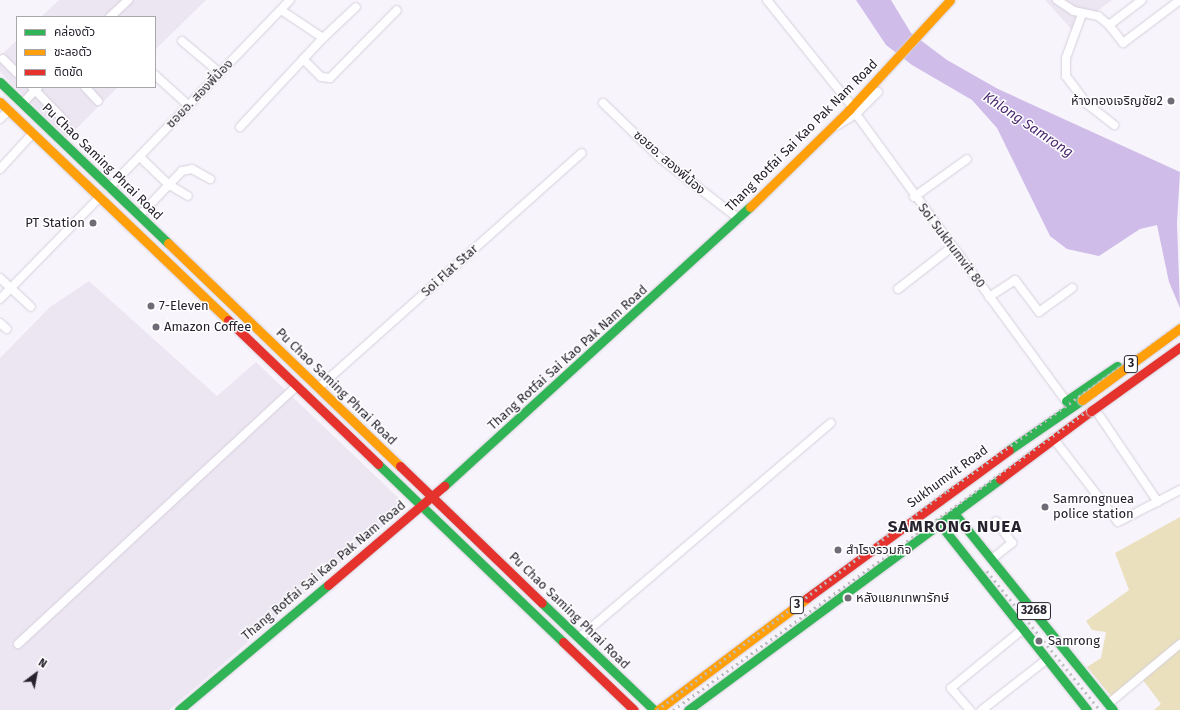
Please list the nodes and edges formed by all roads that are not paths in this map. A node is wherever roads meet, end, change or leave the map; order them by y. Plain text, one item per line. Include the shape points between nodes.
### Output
1 (128, 0) edge
2 (290, 0) edge
3 (766, 0) edge
4 (950, 0) edge
5 (1057, 0) edge
6 (1142, 0) edge
7 (1175, 1) edge
8 (356, 7) dead end
9 (281, 10) junction
10 (397, 10) dead end
11 (1082, 14) junction
12 (111, 16) edge
13 (1109, 25) junction
14 (323, 38) junction
15 (182, 41) dead end
16 (3, 59) dead end
17 (303, 59) junction
18 (16, 72) edge
19 (220, 73) junction
20 (156, 76) edge
21 (0, 82) edge
22 (35, 88) edge
23 (86, 88) edge
24 (878, 92) dead end
25 (98, 101) dead end
26 (0, 102) edge
27 (603, 102) dead end
28 (22, 103) junction
29 (188, 105) junction
30 (8, 110) junction
31 (854, 110) junction
32 (0, 119) edge
33 (65, 121) dead end
34 (1114, 125) dead end
35 (240, 126) dead end
36 (32, 133) junction
37 (582, 153) dead end
38 (140, 157) junction
39 (967, 159) dead end
40 (0, 169) edge
41 (210, 179) dead end
42 (168, 184) junction
43 (109, 188) junction
44 (188, 196) dead end
45 (914, 196) junction
46 (100, 197) junction
47 (139, 216) junction
48 (739, 219) junction
49 (952, 247) junction
50 (0, 278) edge
51 (10, 288) junction
52 (1072, 288) dead end
53 (898, 289) dead end
54 (989, 297) junction
55 (0, 298) edge
56 (31, 307) dead end
57 (235, 308) junction
58 (227, 318) junction
59 (0, 323) edge
60 (1180, 328) edge
61 (7, 329) dead end
62 (1180, 347) edge
63 (297, 386) junction
64 (318, 388) junction
65 (1066, 401) junction
66 (1095, 413) junction
67 (831, 423) dead end
68 (1034, 432) junction
69 (1053, 438) junction
70 (996, 458) junction
71 (1007, 472) junction
72 (1180, 490) edge
73 (432, 497) junction
74 (937, 500) junction
75 (1158, 502) junction
76 (422, 506) junction
77 (954, 512) junction
78 (996, 522) dead end
79 (940, 523) junction
80 (992, 559) junction
81 (1023, 629) junction
82 (579, 638) junction
83 (18, 644) dead end
84 (1180, 644) edge
85 (1047, 659) junction
86 (700, 700) junction
87 (1111, 707) edge
88 (180, 710) edge
89 (634, 710) edge
90 (654, 710) edge
91 (658, 710) edge
92 (688, 710) edge
93 (702, 710) edge
94 (970, 710) edge
95 (982, 710) edge
96 (1087, 710) edge

1 - 12 street
2 - 9 street, ซอยอ. สองพี่น้อง
3 - 31 street, Soi Sukhumvit 80
4 - 31 main road, Thang Rotfai Sai Kao Pak Nam Road via 895,59
5 - 11 street
6 - 13 street
7 - 13 street via 1122,43
8 - 14 street
9 - 14 street
9 - 19 street, ซอยอ. สองพี่น้อง
10 - 17 street via 330,78 321,77
11 - 13 street via 1098,16
11 - 34 street via 1066,58 1066,76 1086,103
14 - 17 street
15 - 19 street
16 - 18 street
17 - 35 street
19 - 29 street, ซอยอ. สองพี่น้อง
20 - 29 street
21 - 28 main road, Pu Chao Saming Phrai Road
22 - 28 street
22 - 33 street
23 - 25 street
24 - 31 street
26 - 30 main road, Pu Chao Saming Phrai Road
27 - 48 street, ซอยอ. สองพี่น้อง via 660,158
28 - 43 main road, Pu Chao Saming Phrai Road
29 - 38 street, ซอยอ. สองพี่น้อง
30 - 32 street
30 - 36 main road, Pu Chao Saming Phrai Road
31 - 45 street, Soi Sukhumvit 80
31 - 48 main road, Thang Rotfai Sai Kao Pak Nam Road via 832,126
36 - 40 street
36 - 46 main road, Pu Chao Saming Phrai Road
37 - 64 street, Soi Flat Star
38 - 42 street
38 - 43 street, ซอยอ. สองพี่น้อง
39 - 45 street
41 - 42 street via 187,169
42 - 44 street
42 - 47 street
43 - 46 main road
43 - 47 main road, Pu Chao Saming Phrai Road
45 - 49 street, Soi Sukhumvit 80
46 - 51 street
46 - 58 main road, Pu Chao Saming Phrai Road
47 - 57 main road, Pu Chao Saming Phrai Road
48 - 73 main road, Thang Rotfai Sai Kao Pak Nam Road
49 - 53 street
49 - 54 street, Soi Sukhumvit 80
50 - 51 street
51 - 55 street
51 - 56 street
52 - 54 street via 1039,312 1015,280
54 - 65 street, Soi Sukhumvit 80
57 - 58 street
57 - 64 main road, Pu Chao Saming Phrai Road
58 - 63 main road, Pu Chao Saming Phrai Road
59 - 61 street
60 - 68 main road, Sukhumvit Road / 3, bridge
62 - 66 main road, 3, bridge
63 - 76 main road, Pu Chao Saming Phrai Road
63 - 83 street
64 - 73 main road, Pu Chao Saming Phrai Road
65 - 66 main road via 1137,352 1151,347 1161,362 1158,371
65 - 68 main road via 1045,417
66 - 69 main road, 3
66 - 75 street
67 - 82 street
68 - 70 main road, Sukhumvit Road / 3
69 - 71 main road, 3
69 - 75 street via 1118,522
70 - 71 main road
70 - 74 main road, Sukhumvit Road / 3
71 - 77 main road, 3
72 - 75 street
73 - 76 main road, Thang Rotfai Sai Kao Pak Nam Road
73 - 82 main road, Pu Chao Saming Phrai Road
74 - 77 main road
74 - 79 main road
74 - 91 main road, Sukhumvit Road / 3
76 - 88 main road, Thang Rotfai Sai Kao Pak Nam Road
76 - 89 main road, Pu Chao Saming Phrai Road
77 - 79 main road, 3
77 - 80 main road, 3268
78 - 80 street via 1012,543
79 - 81 main road, 3268
79 - 86 main road, 3
80 - 87 main road, 3268
81 - 85 main road, 3268
81 - 94 street via 951,688
82 - 90 main road, Pu Chao Saming Phrai Road
84 - 87 street
85 - 95 street
85 - 96 main road, 3268
86 - 92 main road, 3
86 - 93 street

